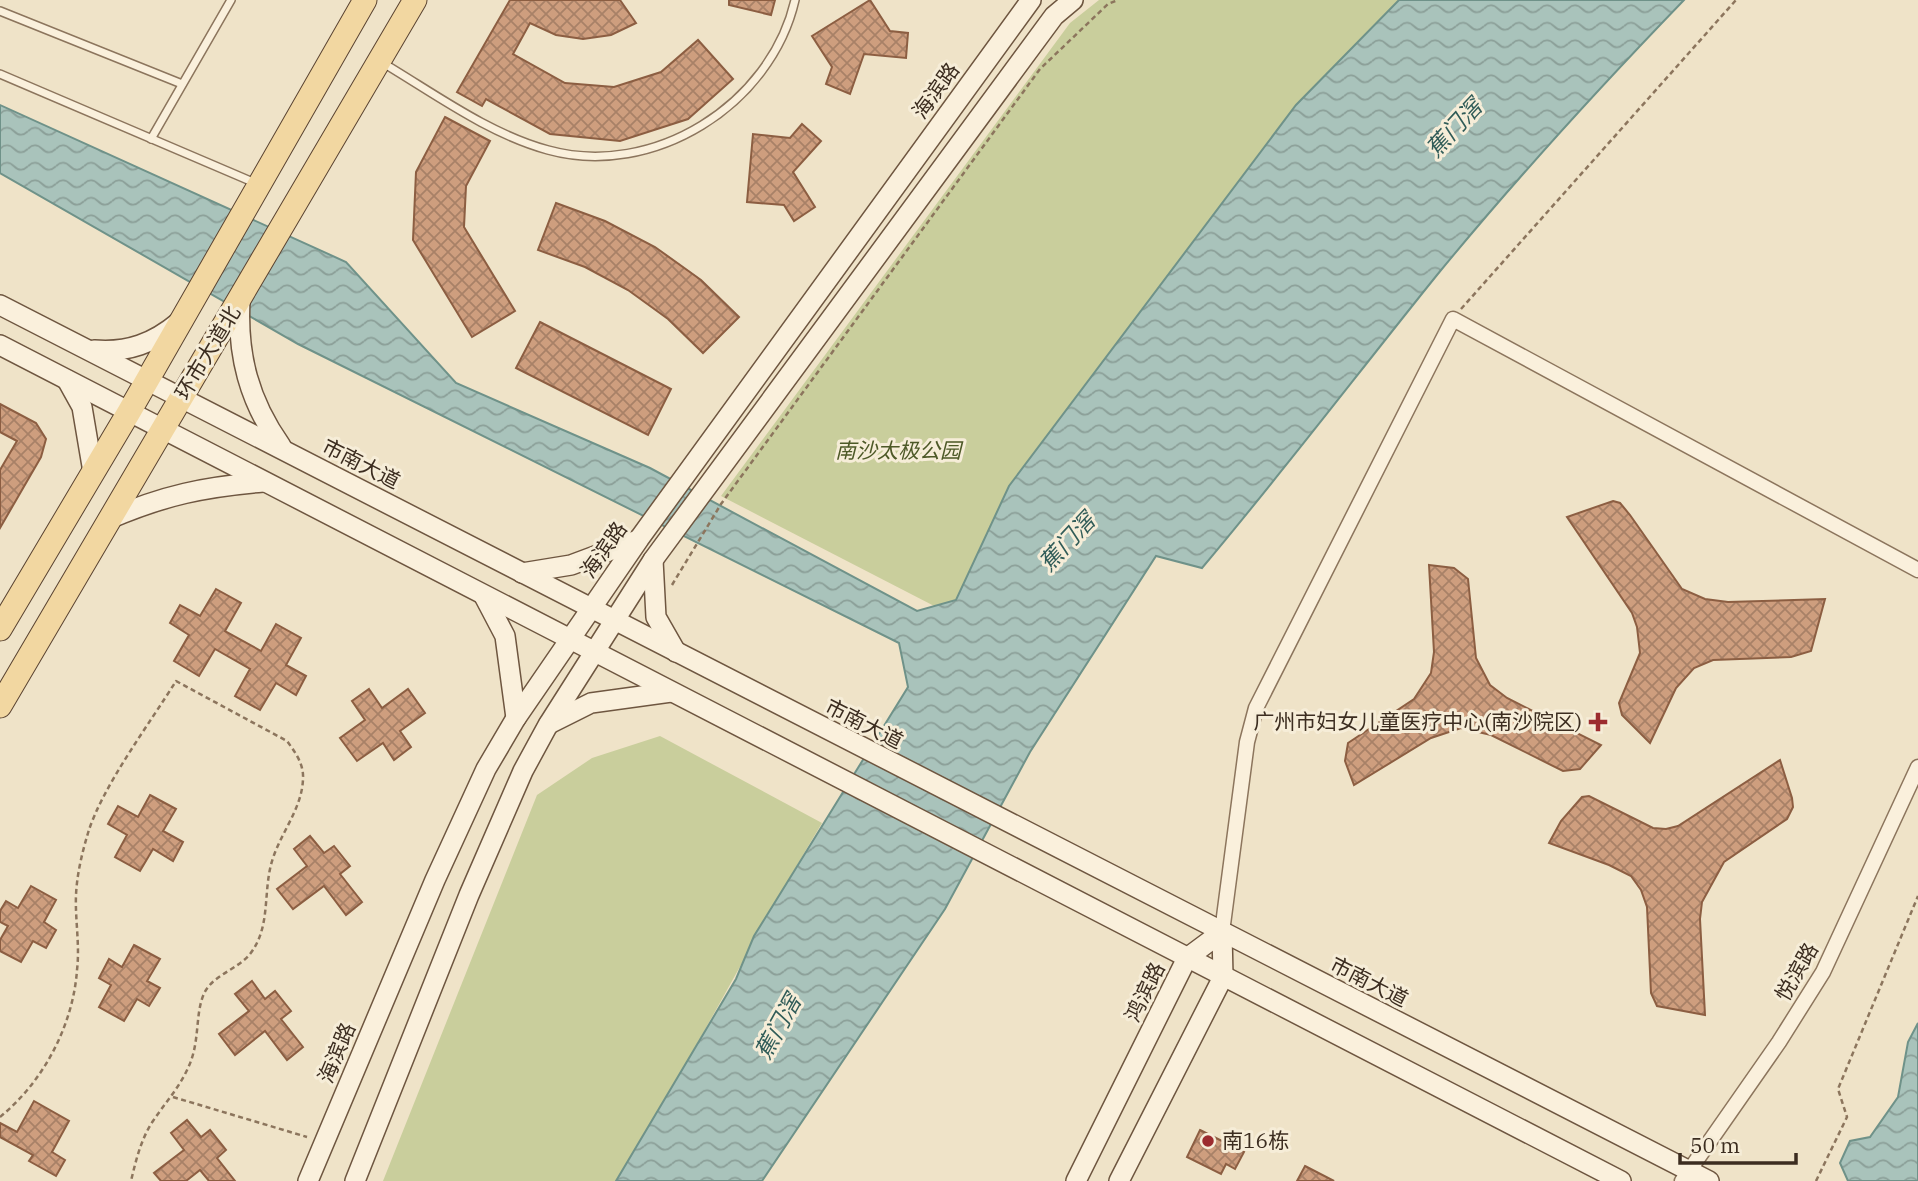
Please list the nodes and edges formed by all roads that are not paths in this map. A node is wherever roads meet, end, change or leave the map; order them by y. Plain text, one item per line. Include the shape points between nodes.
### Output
1 (231, 0) edge
2 (365, 0) edge
3 (415, 0) edge
4 (795, 0) edge
5 (1031, 0) edge
6 (1073, 0) edge
7 (0, 11) edge
8 (379, 61) junction
9 (0, 75) edge
10 (183, 85) junction
11 (151, 139) junction
12 (259, 184) junction
13 (240, 300) junction
14 (0, 305) edge
15 (180, 322) junction
16 (0, 345) edge
17 (87, 349) junction
18 (147, 379) junction
19 (67, 380) junction
20 (182, 397) junction
21 (129, 412) junction
22 (162, 429) junction
23 (283, 449) junction
24 (93, 472) junction
25 (264, 482) junction
26 (109, 520) junction
27 (639, 539) junction
28 (653, 561) junction
29 (1918, 570) edge
30 (522, 573) junction
31 (484, 596) junction
32 (591, 608) junction
33 (614, 621) junction
34 (0, 629) edge
35 (569, 640) junction
36 (594, 653) junction
37 (677, 653) junction
38 (671, 692) junction
39 (0, 706) edge
40 (516, 718) junction
41 (548, 724) junction
42 (1918, 767) edge
43 (1222, 932) junction
44 (1187, 958) junction
45 (1223, 977) junction
46 (1686, 1176) edge
47 (308, 1181) edge
48 (355, 1181) edge
49 (1076, 1181) edge
50 (1119, 1181) edge
51 (1621, 1181) edge
52 (1709, 1181) edge

1 - 10 lane
2 - 12 main road, 环市大道北
3 - 8 main road, 环市大道北
4 - 8 lane via 774,55 748,90 715,118 678,139 636,152 593,156 550,151 509,137
5 - 27 main road, 海滨路
6 - 28 main road via 1055,16
7 - 10 lane
8 - 13 main road, 环市大道北
9 - 11 lane
10 - 11 lane
11 - 12 lane
12 - 15 main road, 环市大道北
13 - 20 main road, 环市大道北
13 - 23 main road via 246,379
14 - 17 main road, 市南大道
15 - 17 main road via 147,344
15 - 18 main road, 环市大道北
16 - 19 main road
17 - 18 main road, 市南大道
18 - 20 main road, 市南大道
18 - 21 main road, 环市大道北
19 - 21 main road
19 - 24 main road via 82,407
20 - 22 main road, 环市大道北
20 - 23 main road, 市南大道
21 - 22 main road
21 - 24 main road, 环市大道北
22 - 25 main road
22 - 26 main road, 环市大道北
23 - 30 main road, 市南大道
24 - 34 main road, 环市大道北
25 - 26 main road via 194,489 148,502
25 - 31 main road
26 - 39 main road, 环市大道北
27 - 30 main road via 571,565
27 - 32 main road, 海滨路
28 - 33 main road
28 - 37 main road via 656,617
29 - 43 street via 1453,319 1256,708 1247,742
30 - 32 main road, 市南大道
31 - 35 main road
31 - 40 main road via 505,636
32 - 33 main road, 市南大道
32 - 35 main road, 海滨路
33 - 36 main road
33 - 37 main road, 市南大道
35 - 36 main road
35 - 40 main road, 海滨路
36 - 38 main road
36 - 41 main road
37 - 43 main road, 市南大道
38 - 41 main road via 591,703
38 - 44 main road
40 - 47 main road, 海滨路 via 486,769 446,855
41 - 48 main road via 469,895
42 - 46 street, 悦滨路 via 1823,972
43 - 44 main road, 鸿滨路
43 - 45 main road
43 - 46 main road, 市南大道
44 - 45 main road
44 - 49 main road, 鸿滨路
45 - 50 main road
45 - 51 main road
46 - 52 main road, 市南大道

